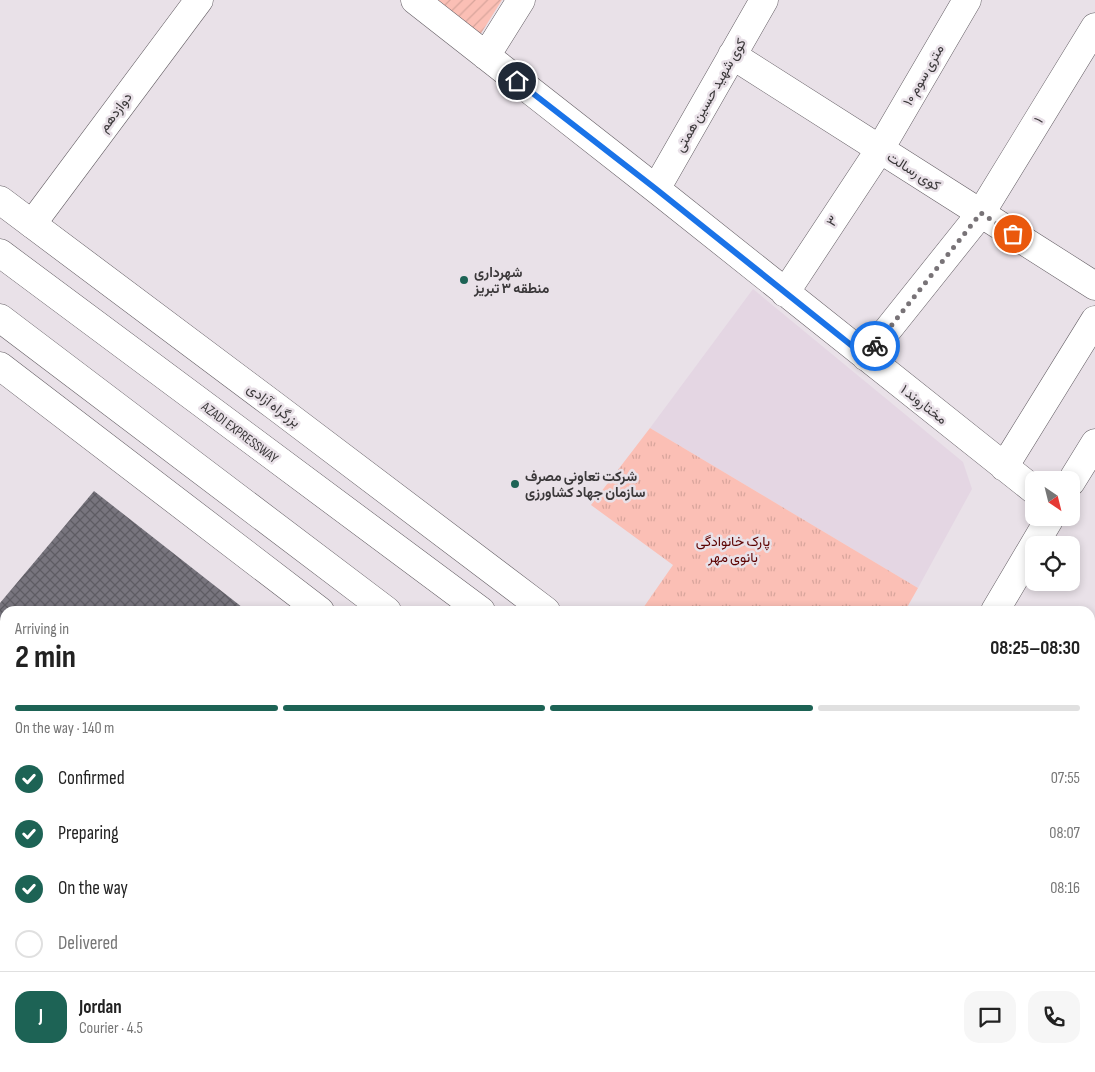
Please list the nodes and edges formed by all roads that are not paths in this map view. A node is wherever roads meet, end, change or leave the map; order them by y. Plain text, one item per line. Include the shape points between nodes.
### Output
1 (199, 0) edge
2 (415, 0) edge
3 (521, 0) edge
4 (764, 0) edge
5 (967, 0) edge
6 (1095, 27) edge
7 (732, 55) junction
8 (486, 56) junction
9 (880, 149) junction
10 (656, 189) junction
11 (0, 200) edge
12 (981, 213) junction
13 (32, 224) junction
14 (0, 254) edge
15 (1095, 286) edge
16 (784, 293) junction
17 (0, 318) edge
18 (1095, 320) edge
19 (866, 357) junction
20 (0, 366) edge
21 (1095, 443) edge
22 (1004, 467) junction
23 (1078, 471) edge
24 (1025, 483) edge
25 (1045, 526) edge
26 (313, 606) edge
27 (380, 606) edge
28 (473, 606) edge
29 (539, 606) edge
30 (998, 606) edge

1 - 13 main road, دوازدهم
2 - 8 main road, مختاروند ۱
3 - 8 main road
4 - 7 main road, کوی شهید حسین همتی
5 - 9 main road, ۱۰ متری سوم
6 - 12 main road, ۱
7 - 9 main road, کوی رسالت
7 - 10 main road, کوی شهید حسین همتی
8 - 10 main road, مختاروند ۱
9 - 12 main road, کوی رسالت
9 - 16 main road, ۳
10 - 16 main road, مختاروند ۱
11 - 13 main road, بزرگراه آزادی
12 - 15 main road, کوی رسالت
12 - 19 main road, ۱
13 - 29 main road, بزرگراه آزادی
14 - 28 main road, AZADI EXPRESSWAY
16 - 19 main road, مختاروند ۱
17 - 27 main road
18 - 22 main road
19 - 22 main road, مختاروند ۱
20 - 26 main road
21 - 23 main road
22 - 24 main road, مختاروند ۱
25 - 30 main road

